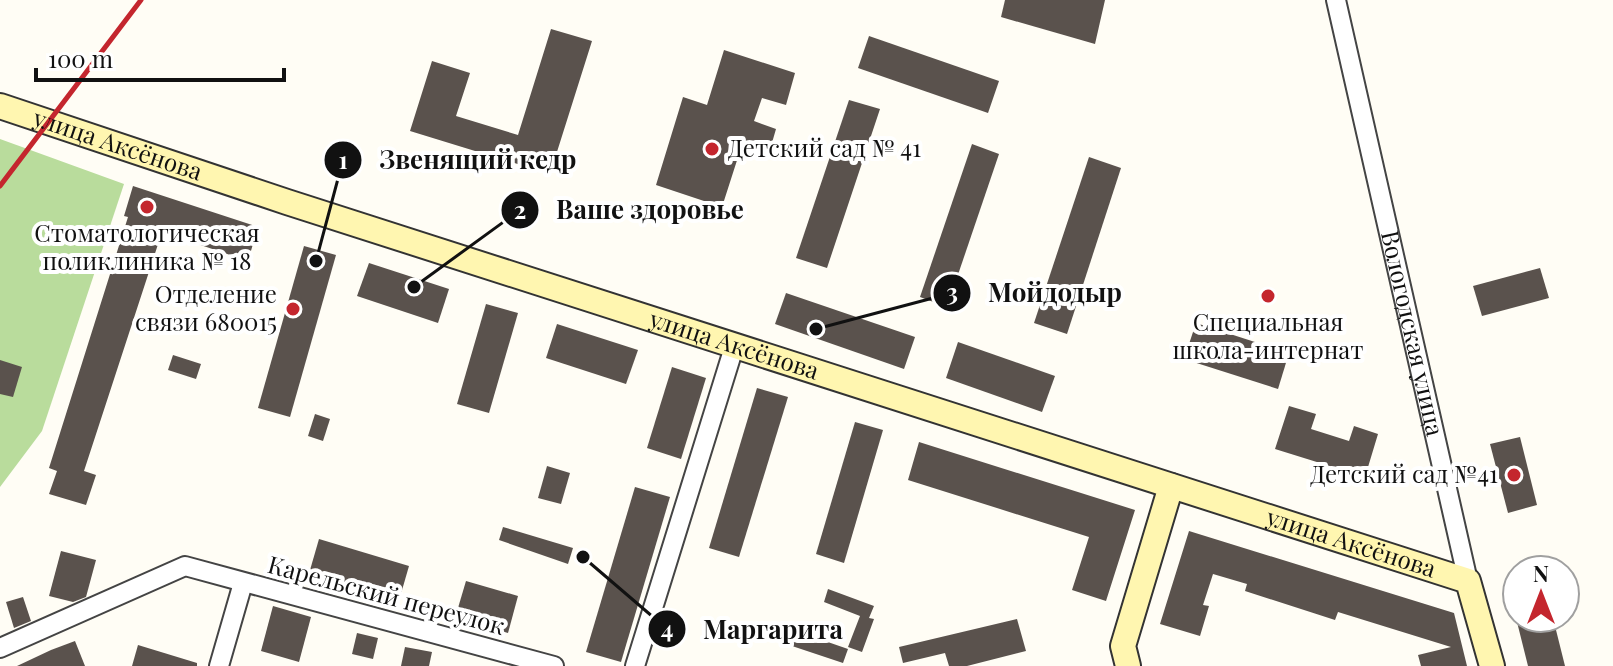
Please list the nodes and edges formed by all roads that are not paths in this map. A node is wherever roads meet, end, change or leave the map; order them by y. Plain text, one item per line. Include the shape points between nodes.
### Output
1 (1336, 0) edge
2 (0, 106) edge
3 (735, 344) junction
4 (1171, 486) junction
5 (1468, 581) junction
6 (243, 583) junction
7 (0, 648) edge
8 (219, 666) edge
9 (554, 666) edge
10 (635, 666) edge
11 (1128, 666) edge
12 (1492, 666) edge

1 - 5 street, Вологодская улица
2 - 3 street, улица Аксёнова
3 - 4 street, улица Аксёнова
3 - 10 street
4 - 5 street, улица Аксёнова
4 - 11 street via 1123,646
5 - 12 street, Вологодская улица
6 - 7 street via 185,566
6 - 8 street, Карельский переулок
6 - 9 street, Карельский переулок

